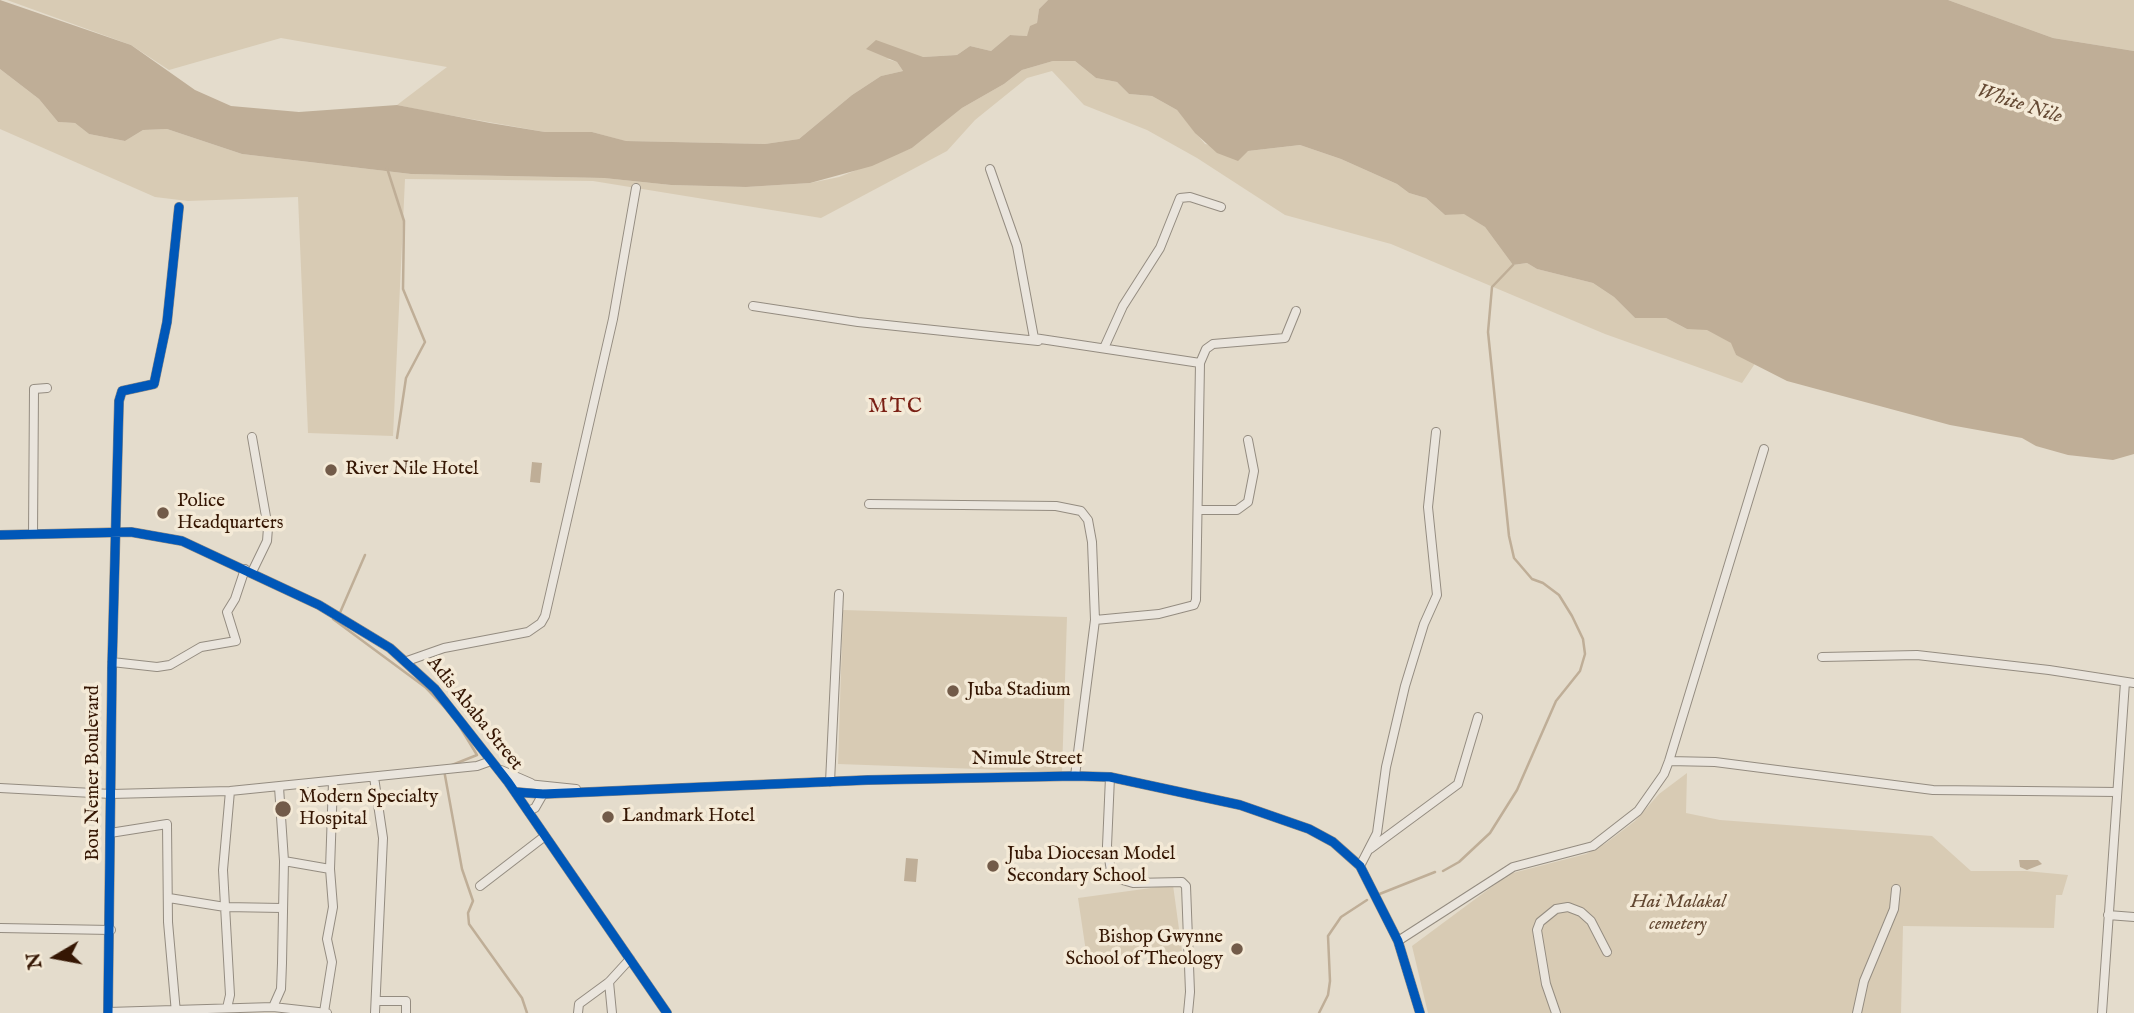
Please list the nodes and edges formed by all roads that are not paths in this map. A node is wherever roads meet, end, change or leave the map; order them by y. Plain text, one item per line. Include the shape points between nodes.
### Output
1 (990, 169) dead end
2 (636, 188) dead end
3 (179, 207) dead end
4 (1221, 207) dead end
5 (753, 306) dead end
6 (1296, 312) dead end
7 (1038, 341) junction
8 (1104, 348) junction
9 (1200, 363) junction
10 (47, 388) dead end
11 (1436, 432) dead end
12 (252, 437) dead end
13 (1248, 440) dead end
14 (1764, 449) dead end
15 (869, 504) dead end
16 (1200, 510) junction
17 (114, 533) junction
18 (33, 534) junction
19 (0, 535) edge
20 (248, 570) junction
21 (839, 594) dead end
22 (1095, 620) junction
23 (1822, 657) dead end
24 (407, 661) junction
25 (112, 662) junction
26 (2130, 683) edge
27 (1478, 717) dead end
28 (1669, 761) junction
29 (494, 765) junction
30 (1075, 776) junction
31 (374, 777) junction
32 (1111, 777) junction
33 (333, 782) junction
34 (508, 782) junction
35 (830, 782) junction
36 (534, 784) junction
37 (279, 787) junction
38 (0, 788) edge
39 (230, 790) junction
40 (582, 791) junction
41 (515, 792) junction
42 (2117, 792) junction
43 (111, 794) junction
44 (543, 794) junction
45 (528, 811) junction
46 (110, 833) junction
47 (545, 836) junction
48 (1367, 851) junction
49 (284, 861) junction
50 (1360, 866) junction
51 (330, 869) junction
52 (480, 886) dead end
53 (1896, 889) dead end
54 (169, 898) junction
55 (225, 907) junction
56 (282, 908) junction
57 (2109, 915) junction
58 (2134, 917) edge
59 (0, 928) edge
60 (111, 930) junction
61 (1398, 941) junction
62 (1606, 952) dead end
63 (629, 959) junction
64 (609, 982) junction
65 (377, 1001) junction
66 (273, 1007) junction
67 (227, 1008) junction
68 (254, 1010) edge
69 (1859, 1011) edge
70 (108, 1012) edge
71 (176, 1012) edge
72 (326, 1013) edge
73 (375, 1013) edge
74 (406, 1013) edge
75 (578, 1013) edge
76 (612, 1013) edge
77 (667, 1013) edge
78 (1188, 1013) edge
79 (1416, 1013) edge
80 (1556, 1013) edge
81 (2102, 1013) edge

1 - 7 street via 1017,246
2 - 24 street via 612,319 545,616 528,632 444,648
3 - 17 street, Bou Nemer Boulevard via 167,322 154,384 120,395 119,505
4 - 8 street via 1181,198 1160,248 1123,306
5 - 7 street
6 - 9 street via 1281,340 1213,344
7 - 8 street
8 - 9 street
9 - 16 street
10 - 18 street via 34,389
11 - 48 street via 1427,508 1437,595 1405,686 1386,767 1377,833
12 - 20 street via 268,541
13 - 16 street via 1254,471 1248,502 1237,510
14 - 28 street
15 - 22 street via 1076,507 1088,520 1090,531
16 - 22 street via 1194,605 1159,614
17 - 18 street, Adis Ababa Street
17 - 20 street, Adis Ababa Street via 154,534 182,541
17 - 25 street, Bou Nemer Boulevard
18 - 19 street, Adis Ababa Street
20 - 24 street, Adis Ababa Street via 346,620
20 - 25 street via 227,612 236,641 201,647 170,665
21 - 35 street
22 - 30 street
23 - 26 street via 1917,655
24 - 29 street, Adis Ababa Street via 435,689
25 - 43 street, Bou Nemer Boulevard
26 - 42 street
27 - 48 street via 1458,784
28 - 42 street via 1715,762 1933,790
28 - 61 street via 1638,811 1593,846 1513,867
29 - 31 street
29 - 34 street, Adis Ababa Street
29 - 36 street
30 - 32 street, Nimule Street
30 - 35 street, Nimule Street
31 - 33 street
31 - 65 street via 383,838
32 - 50 street, Nimule Street via 1273,814 1333,842
32 - 78 street via 1107,846 1112,877 1186,886
33 - 37 street
33 - 51 street
34 - 36 street, Nimule Street
34 - 41 street, Adis Ababa Street
35 - 40 street, Nimule Street
36 - 40 street, Nimule Street
37 - 39 street
37 - 49 street
38 - 43 street
39 - 43 street
39 - 55 street via 223,857
40 - 44 street, Nimule Street
41 - 44 street, Nimule Street
41 - 45 street, Adis Ababa Street
42 - 57 street
43 - 46 street, Bou Nemer Boulevard
44 - 45 street
45 - 47 street, Adis Ababa Street
46 - 54 street via 167,824
46 - 60 street, Bou Nemer Boulevard
47 - 52 street
47 - 63 street, Adis Ababa Street
48 - 50 street
49 - 51 street
49 - 56 street
50 - 61 street, Nimule Street
51 - 72 street via 333,906 327,939 332,962
53 - 69 street via 1894,909 1864,981
54 - 55 street
54 - 71 street
55 - 56 street
55 - 67 street
56 - 66 street via 281,989
57 - 58 street
57 - 81 street
59 - 60 street
60 - 70 street, Bou Nemer Boulevard
61 - 79 street, Nimule Street
62 - 80 street via 1591,920 1581,912 1556,909 1540,922 1537,930 1546,984
63 - 64 street
63 - 77 street, Adis Ababa Street
64 - 75 street via 579,1004
64 - 76 street
65 - 73 street
65 - 74 street via 406,1000
66 - 68 street
66 - 72 street
67 - 68 street
67 - 71 street
70 - 71 street

